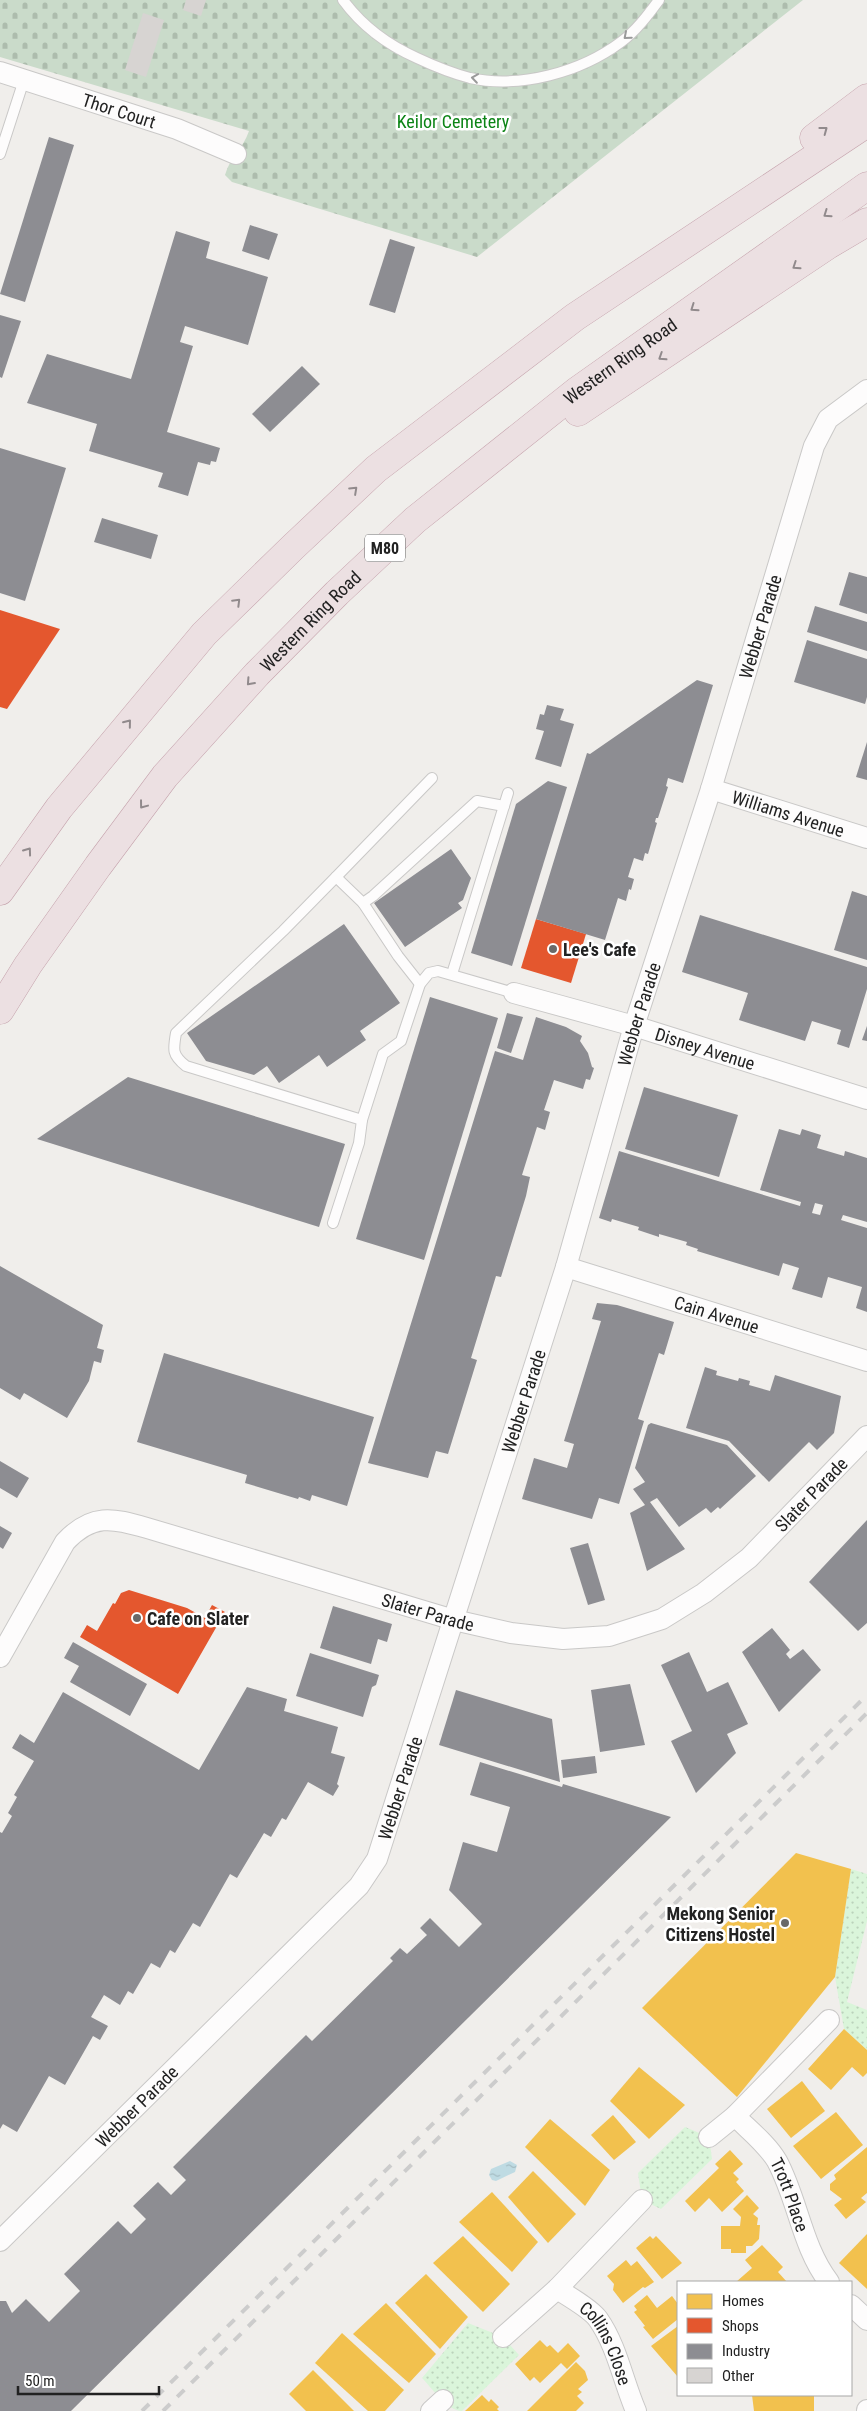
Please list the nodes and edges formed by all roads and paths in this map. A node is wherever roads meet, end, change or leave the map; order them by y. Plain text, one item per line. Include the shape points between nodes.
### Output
1 (343, 0) edge
2 (659, 0) edge
3 (0, 72) edge
4 (24, 80) junction
5 (867, 98) edge
6 (867, 123) edge
7 (0, 154) edge
8 (236, 154) dead end
9 (867, 186) edge
10 (867, 222) edge
11 (575, 317) junction
12 (867, 390) edge
13 (416, 520) junction
14 (432, 778) dead end
15 (711, 789) junction
16 (508, 793) dead end
17 (504, 806) junction
18 (867, 838) edge
19 (336, 877) junction
20 (0, 891) edge
21 (363, 903) junction
22 (452, 974) junction
23 (420, 984) junction
24 (514, 993) joint
25 (0, 1010) edge
26 (634, 1026) junction
27 (867, 1099) edge
28 (362, 1120) junction
29 (333, 1223) dead end
30 (566, 1267) junction
31 (867, 1361) edge
32 (867, 1436) edge
33 (454, 1620) junction
34 (0, 1657) edge
35 (828, 2020) dead end
36 (735, 2116) junction
37 (709, 2137) dead end
38 (642, 2200) dead end
39 (0, 2241) edge
40 (828, 2281) edge
41 (557, 2289) junction
42 (852, 2307) edge
43 (867, 2320) edge
44 (502, 2338) dead end
45 (636, 2411) edge

2 -> 1 lane via 636,28 605,52 555,74 522,80 472,78 404,52 378,35
3 - 4 street, Thor Court
4 - 7 lane
4 - 8 street, Thor Court via 177,129
11 -> 5 highway
6 - 11 highway
9 -> 13 highway, Western Ring Road / M80 via 577,392
10 -> 13 highway via 828,244
20 -> 11 highway via 59,808 204,634 376,470
12 - 15 street, Webber Parade via 821,428
13 -> 25 highway, Western Ring Road / M80 via 337,593 257,674 165,776 92,874
14 - 19 lane
15 - 18 street, Williams Avenue
15 - 26 street, Webber Parade
16 - 17 lane
17 - 21 lane via 477,801
17 - 22 lane
19 - 21 lane
19 - 28 lane via 176,1033 173,1047 176,1058 186,1066
21 - 23 lane
22 - 23 lane via 429,973
22 - 24 lane
23 - 28 lane via 401,1041 383,1054
24 - 26 street, Disney Avenue
26 - 27 street, Disney Avenue
26 - 30 street, Webber Parade
28 - 29 lane via 359,1143
30 - 31 street, Cain Avenue
30 - 33 street, Webber Parade
32 - 33 street, Slater Parade via 749,1558 704,1593 662,1619 609,1636 563,1639 511,1633
33 - 34 street, Slater Parade via 147,1528 105,1519 88,1523 65,1542
33 - 39 street, Webber Parade via 377,1859 363,1880
35 - 36 street
36 - 37 street
36 - 40 street, Trott Place via 776,2160 788,2184 807,2244
38 - 41 street, Collins Close
41 - 44 street, Collins Close
41 - 45 street, Collins Close via 597,2317 619,2360
42 - 43 street

